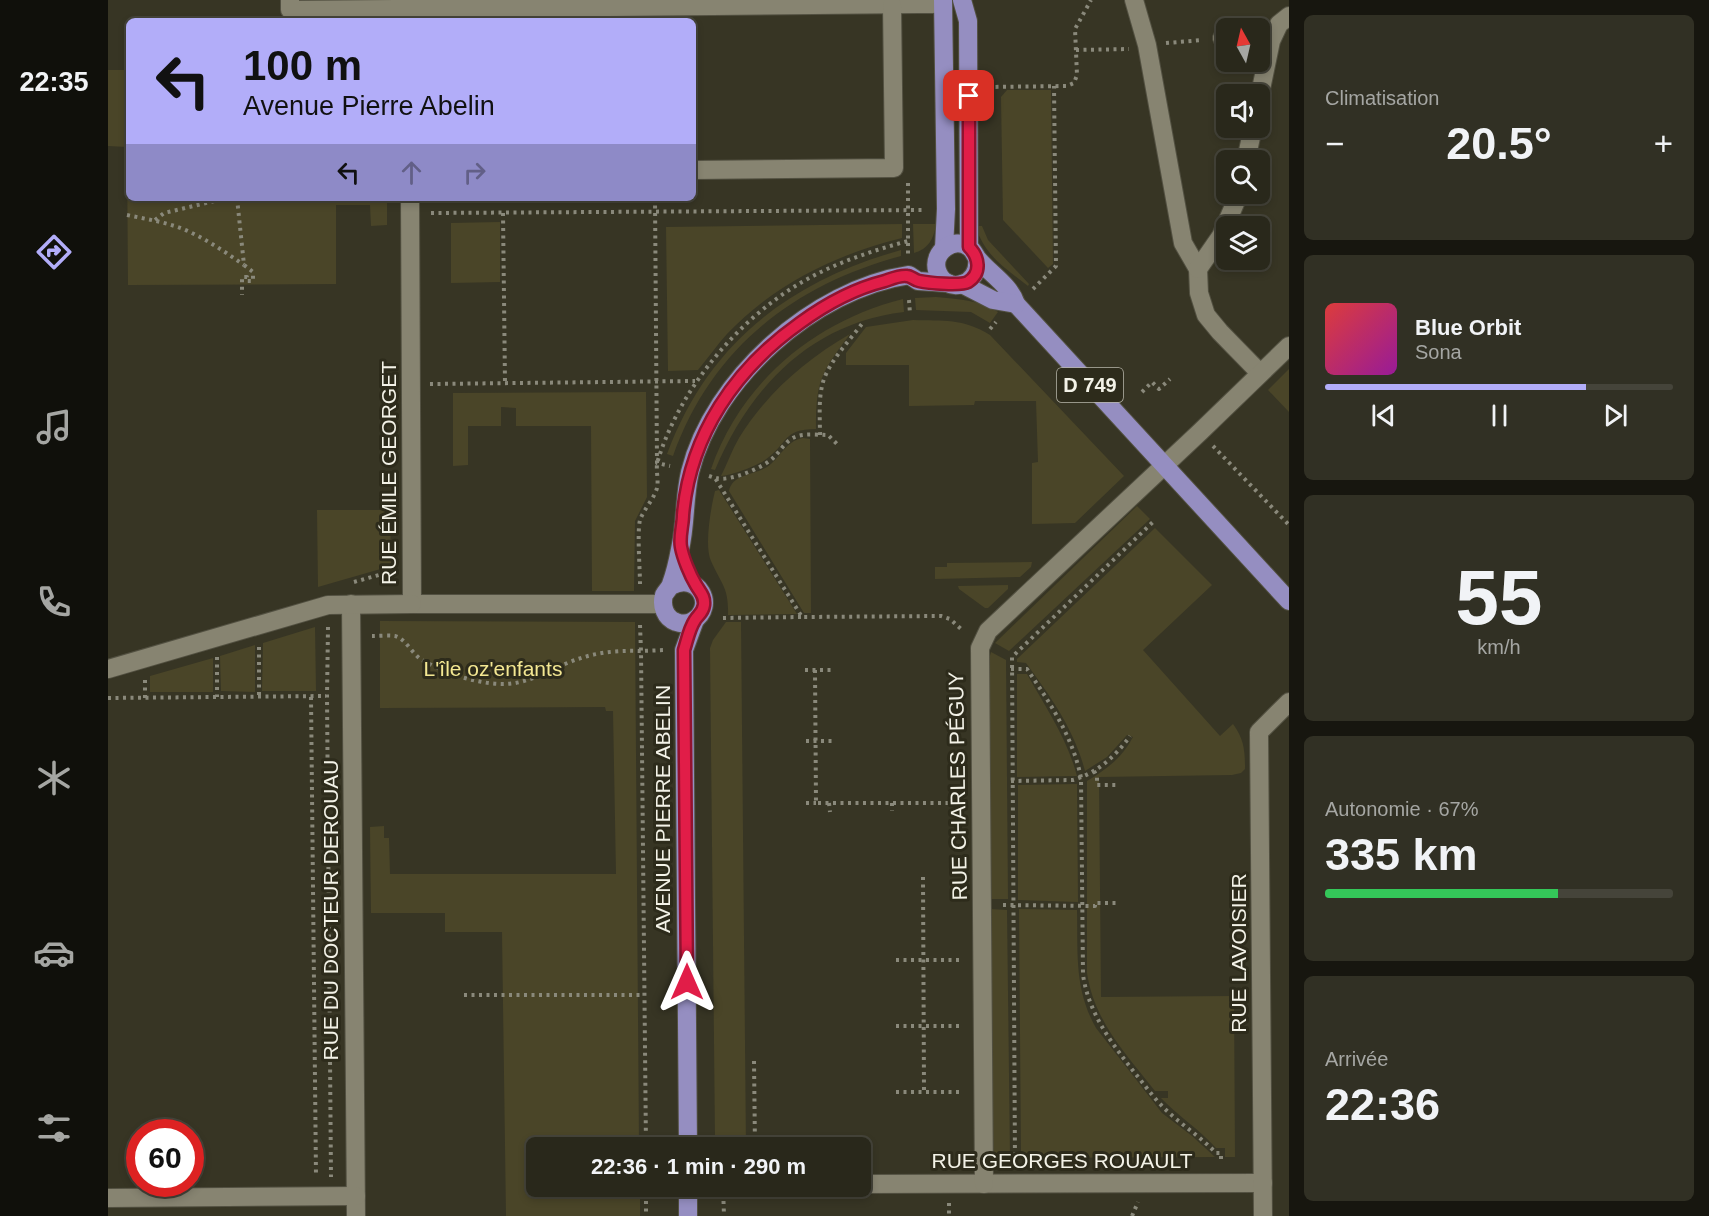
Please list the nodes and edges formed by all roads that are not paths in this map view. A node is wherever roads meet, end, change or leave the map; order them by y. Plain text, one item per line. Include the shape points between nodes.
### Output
1 (290, 0) edge
2 (942, 0) edge
3 (962, 0) edge
4 (1134, 0) edge
5 (542, 4) edge
6 (892, 5) junction
7 (688, 14) edge
8 (408, 16) edge
9 (1284, 20) edge
10 (1262, 84) edge
11 (696, 170) edge
12 (1235, 204) edge
13 (410, 206) edge
14 (941, 251) junction
15 (973, 252) junction
16 (1198, 269) junction
17 (909, 275) junction
18 (955, 284) junction
19 (1016, 304) junction
20 (1289, 346) edge
21 (1260, 373) junction
22 (1164, 466) junction
23 (681, 546) junction
24 (671, 586) junction
25 (696, 586) junction
26 (1289, 601) edge
27 (351, 604) junction
28 (412, 604) junction
29 (666, 611) junction
30 (695, 620) junction
31 (684, 650) junction
32 (108, 669) edge
33 (1289, 702) edge
34 (688, 1137) edge
35 (1263, 1183) junction
36 (871, 1184) edge
37 (984, 1184) junction
38 (356, 1196) junction
39 (688, 1197) edge
40 (108, 1198) edge
41 (356, 1216) edge
42 (688, 1216) edge
43 (1263, 1216) edge

1 - 8 street via 290,10
2 - 6 street via 933,4
2 - 14 main road via 945,209
3 - 15 main road via 968,21
4 - 16 street via 1147,45 1183,243
5 - 7 street
5 - 8 street
6 - 7 street
6 - 11 street via 894,168
9 - 10 street via 1271,41
12 - 16 street via 1221,236
13 - 28 street, RUE ÉMILE GEORGET
14 - 15 main road via 956,243
14 - 17 main road
14 - 18 main road via 938,274
15 - 18 main road via 977,272
15 - 19 main road, D 749
16 - 21 street via 1199,294 1206,315
17 - 18 main road via 918,281
17 - 23 main road via 866,286 831,302 750,366 718,407 700,443 684,503
18 - 19 main road via 993,300
19 - 22 main road, D 749
20 - 21 street, RUE CHARLES PÉGUY
21 - 22 street, RUE CHARLES PÉGUY
22 - 26 main road, D 749
22 - 37 street, RUE CHARLES PÉGUY via 983,639 979,657
23 - 24 main road
23 - 25 main road
24 - 25 main road via 683,582
24 - 29 main road via 664,596
25 - 30 main road via 704,603
27 - 28 street
27 - 32 street via 328,605
27 - 38 street, RUE DU DOCTEUR DEROUAU
28 - 29 street, RUE ÉMILE GEORGET via 640,604
29 - 30 main road via 682,623
29 - 31 main road, AVENUE PIERRE ABELIN
30 - 31 main road, AVENUE PIERRE ABELIN
31 - 34 main road, AVENUE PIERRE ABELIN
33 - 35 street, RUE LAVOISIER via 1259,732
35 - 37 street, RUE GEORGES ROUAULT
35 - 43 street, RUE LAVOISIER
36 - 37 street, RUE GEORGES ROUAULT
38 - 40 street via 331,1189
38 - 41 street, RUE DU DOCTEUR DEROUAU
39 - 42 main road

